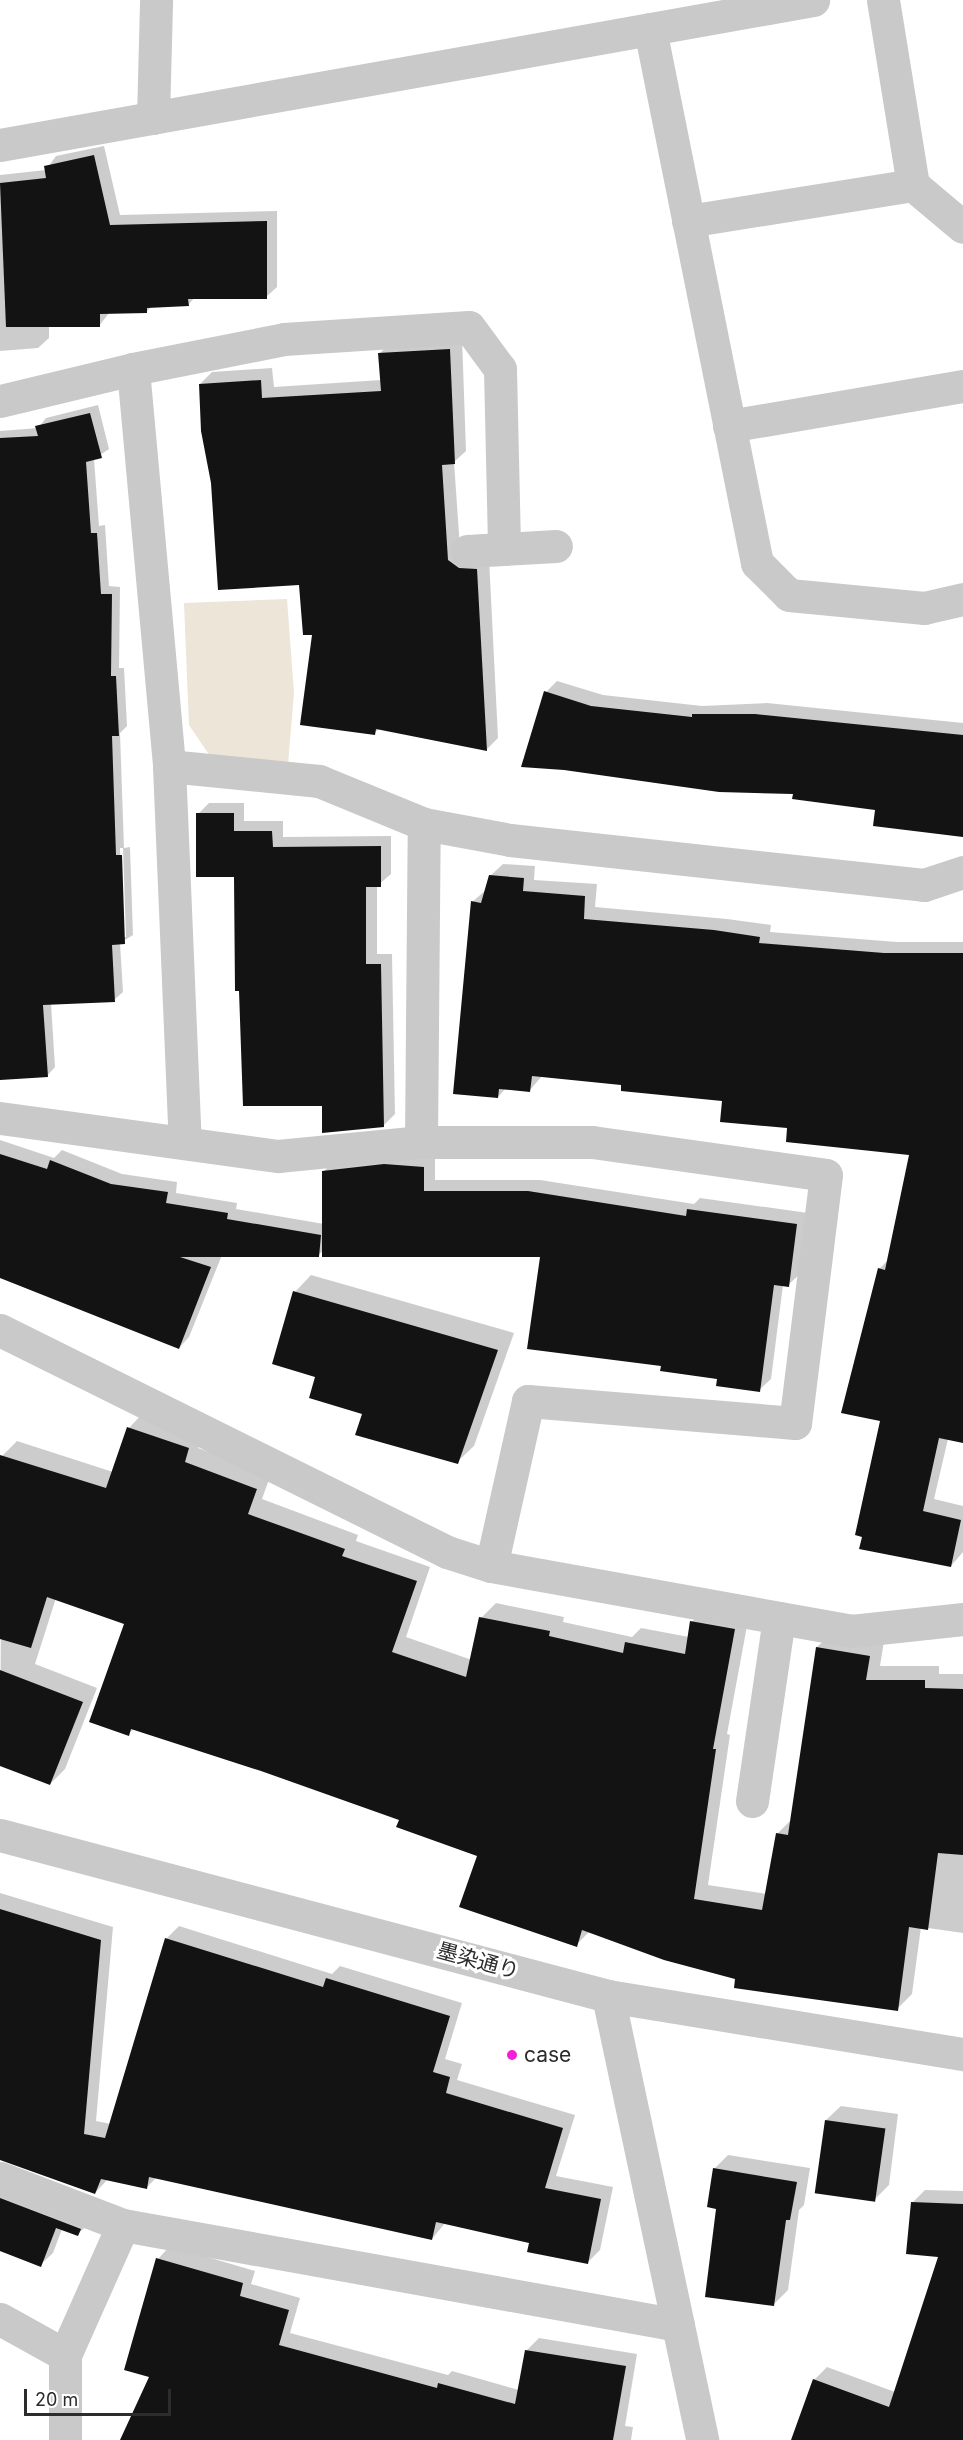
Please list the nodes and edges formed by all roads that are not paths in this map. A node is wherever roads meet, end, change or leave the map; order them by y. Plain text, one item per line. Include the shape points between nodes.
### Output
1 (156, 0) edge
2 (813, 0) edge
3 (883, 0) edge
4 (650, 29) junction
5 (153, 118) junction
6 (0, 145) edge
7 (913, 185) junction
8 (688, 221) junction
9 (963, 227) edge
10 (133, 369) junction
11 (963, 386) edge
12 (0, 401) edge
13 (729, 426) junction
14 (556, 546) dead end
15 (504, 549) junction
16 (467, 551) dead end
17 (963, 599) edge
18 (169, 766) junction
19 (424, 824) junction
20 (963, 872) edge
21 (0, 1118) edge
22 (185, 1141) junction
23 (421, 1142) junction
24 (0, 1330) edge
25 (491, 1566) junction
26 (779, 1618) junction
27 (963, 1619) edge
28 (752, 1801) dead end
29 (0, 1835) edge
30 (608, 1996) junction
31 (963, 2054) edge
32 (0, 2178) edge
33 (123, 2225) junction
34 (0, 2319) edge
35 (678, 2325) junction
36 (65, 2355) junction
37 (65, 2440) edge
38 (702, 2440) edge

1 - 5 street
2 - 4 street
3 - 7 street
4 - 5 street
4 - 8 street
5 - 6 street
7 - 8 street
7 - 9 street
8 - 13 street
10 - 12 street
10 - 15 street via 284,339 469,327 500,369
10 - 18 street
11 - 13 street
13 - 17 street via 757,562 789,595 924,608
14 - 15 street
15 - 16 street
18 - 19 street via 319,781
18 - 22 street
19 - 20 street via 510,840 924,885
19 - 23 street
21 - 22 street
22 - 23 street via 278,1156
23 - 25 street via 592,1142 826,1175 795,1423 528,1401
24 - 25 street via 447,1552
25 - 26 street
26 - 27 street via 851,1631
26 - 28 street
29 - 30 street, 墨染通り
30 - 31 street, 墨染通り
30 - 35 street
32 - 33 street
33 - 35 street
33 - 36 street
34 - 36 street
35 - 38 street
36 - 37 street

